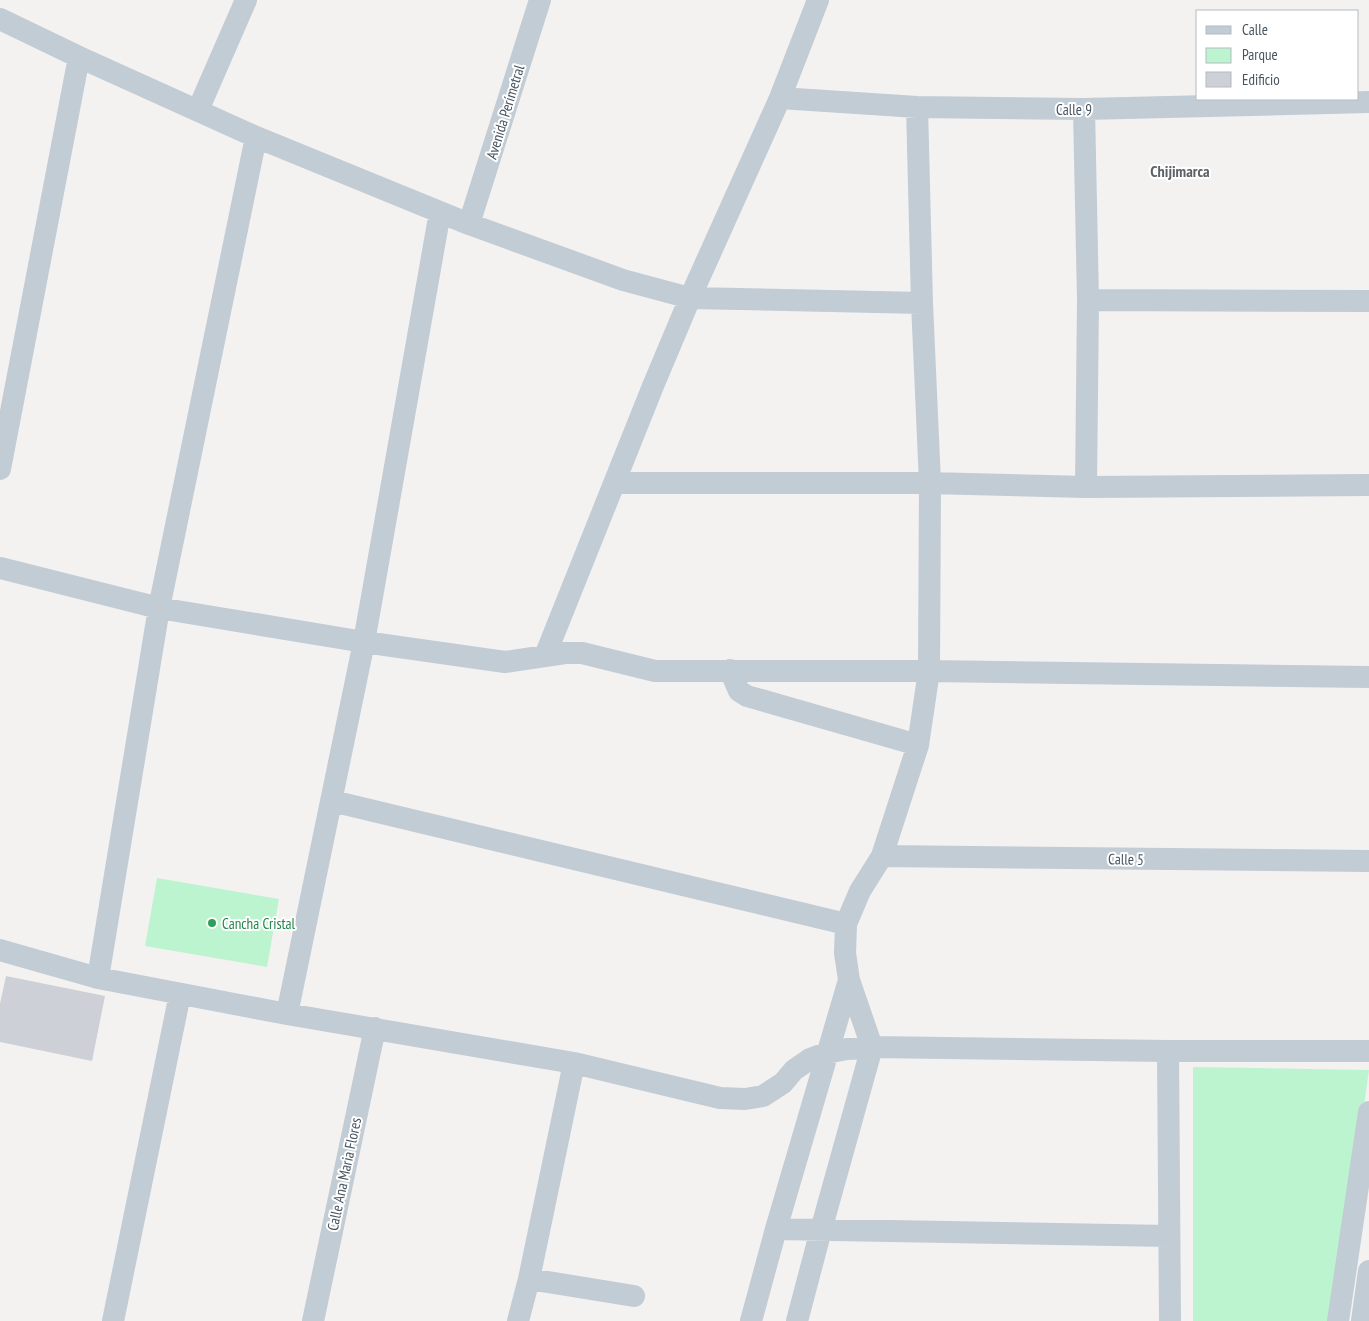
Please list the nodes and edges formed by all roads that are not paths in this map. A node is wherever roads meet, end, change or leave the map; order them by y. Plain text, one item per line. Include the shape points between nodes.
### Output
1 (246, 0) edge
2 (540, 0) edge
3 (818, 0) edge
4 (0, 19) edge
5 (79, 57) junction
6 (780, 98) junction
7 (1369, 102) edge
8 (917, 107) junction
9 (1084, 109) junction
10 (198, 110) junction
11 (256, 137) junction
12 (440, 212) junction
13 (470, 224) junction
14 (690, 298) junction
15 (1088, 300) junction
16 (1369, 301) edge
17 (922, 303) junction
18 (0, 469) edge
19 (615, 483) junction
20 (930, 483) junction
21 (1369, 485) edge
22 (1086, 486) junction
23 (0, 568) edge
24 (159, 608) junction
25 (364, 642) junction
26 (545, 656) junction
27 (730, 670) junction
28 (929, 671) junction
29 (1369, 677) edge
30 (918, 745) junction
31 (332, 801) junction
32 (882, 856) junction
33 (1369, 861) edge
34 (846, 924) junction
35 (0, 950) edge
36 (98, 978) junction
37 (849, 980) junction
38 (180, 994) junction
39 (287, 1014) junction
40 (374, 1028) junction
41 (872, 1047) junction
42 (1369, 1050) edge
43 (1168, 1051) junction
44 (826, 1053) junction
45 (574, 1063) junction
46 (1369, 1112) edge
47 (776, 1229) junction
48 (821, 1230) junction
49 (1169, 1236) junction
50 (1369, 1271) edge
51 (529, 1279) junction
52 (634, 1296) dead end
53 (113, 1321) edge
54 (313, 1321) edge
55 (518, 1321) edge
56 (751, 1321) edge
57 (797, 1321) edge
58 (1170, 1321) edge
59 (1338, 1321) edge
60 (1362, 1321) edge

1 - 10 street
2 - 13 street, Avenida Perímetral
3 - 6 street
4 - 5 street
5 - 10 street
5 - 18 street
6 - 8 street, Calle 9
6 - 14 street
7 - 9 street, Calle 9
8 - 9 street, Calle 9
8 - 17 street
9 - 15 street
10 - 11 street
11 - 12 street
11 - 24 street
12 - 13 street
12 - 25 street
13 - 14 street via 623,280
14 - 17 street
14 - 19 street
15 - 16 street
15 - 22 street
17 - 20 street
19 - 20 street
19 - 26 street
20 - 22 street
20 - 28 street
21 - 22 street
23 - 24 street
24 - 25 street
24 - 36 street
25 - 26 street via 505,662
25 - 31 street
26 - 27 street via 582,652 655,671
27 - 28 street
27 - 30 street via 739,691 746,696
28 - 29 street
28 - 30 street
30 - 32 street
31 - 34 street
31 - 39 street
32 - 33 street, Calle 5
32 - 34 street via 860,891
34 - 37 street via 845,953
35 - 36 street
36 - 38 street
37 - 41 street
37 - 44 street
38 - 39 street
38 - 53 street
39 - 40 street
40 - 45 street
40 - 54 street, Calle Ana Maria Flores
41 - 43 street
41 - 44 street
41 - 48 street
42 - 43 street
43 - 49 street
44 - 45 street via 794,1070 783,1083 763,1096 745,1099 720,1098
44 - 47 street
45 - 51 street
46 - 59 street
47 - 48 street
47 - 56 street
48 - 49 street
48 - 57 street
49 - 58 street
50 - 60 street
51 - 52 street
51 - 55 street

